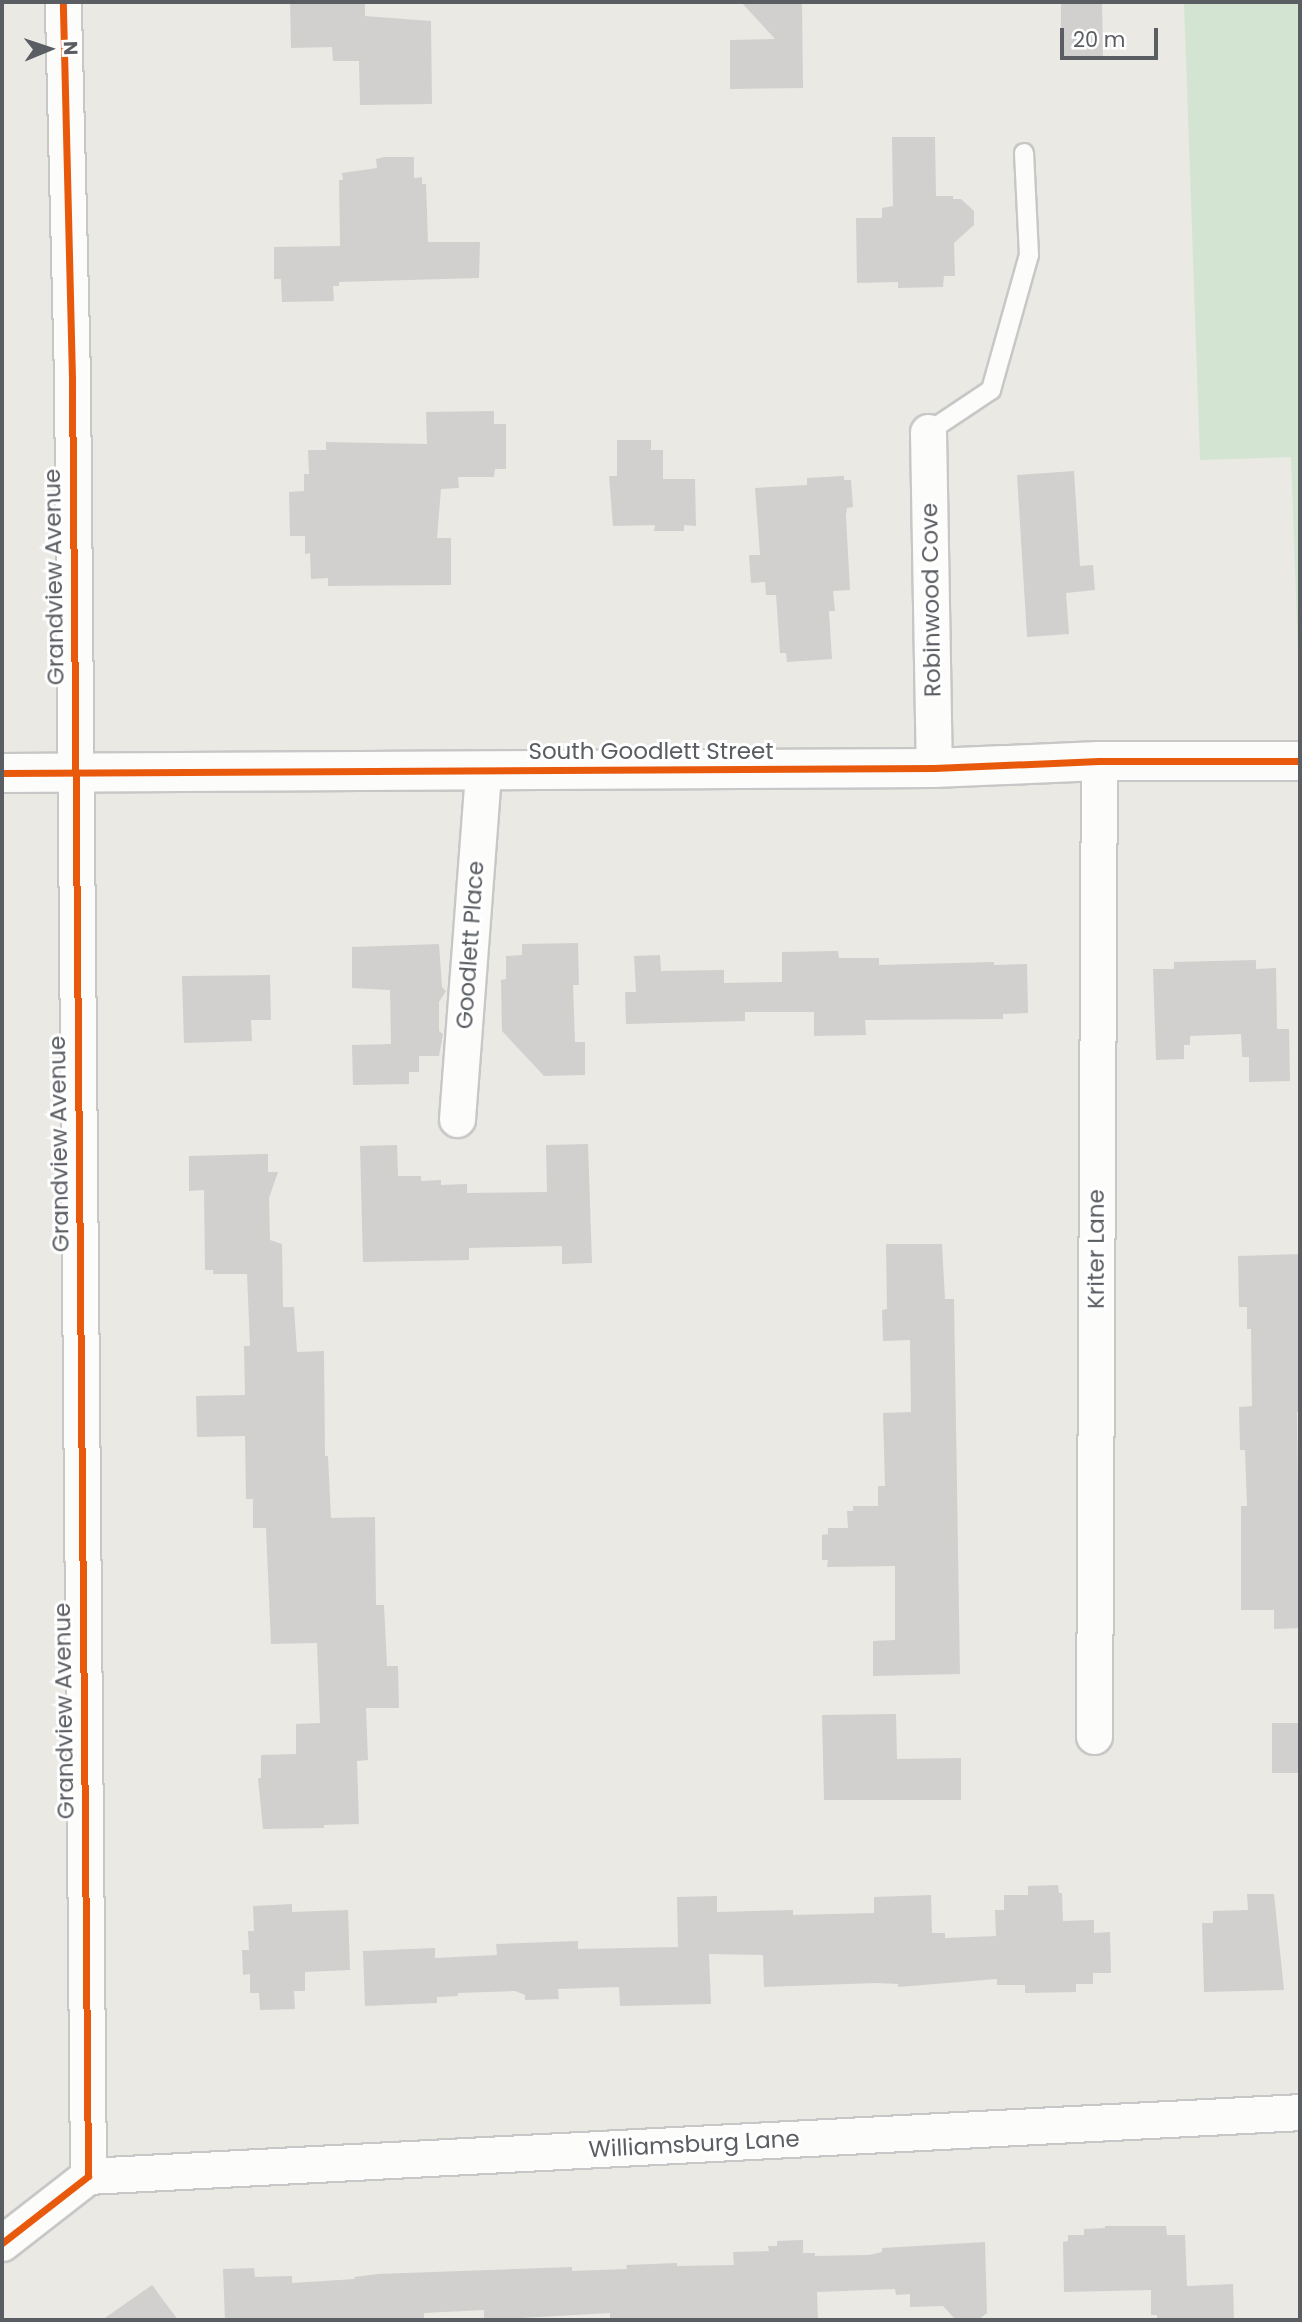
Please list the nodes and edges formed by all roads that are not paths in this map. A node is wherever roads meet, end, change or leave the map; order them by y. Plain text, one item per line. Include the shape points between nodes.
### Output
1 (63, 2) edge
2 (1024, 153) dead end
3 (928, 432) joint
4 (1099, 761) junction
5 (1300, 761) edge
6 (934, 768) junction
7 (483, 771) junction
8 (75, 772) junction
9 (2, 773) edge
10 (457, 1119) dead end
11 (1094, 1736) dead end
12 (1300, 2112) edge
13 (88, 2176) junction
14 (2, 2243) edge

1 - 8 street, Grandview Avenue
2 - 3 lane via 1029,255 991,390
3 - 6 street, Robinwood Cove
4 - 5 main road, South Goodlett Street
4 - 6 main road, South Goodlett Street
4 - 11 street, Kriter Lane
6 - 7 main road, South Goodlett Street
7 - 8 main road, South Goodlett Street
7 - 10 street, Goodlett Place
8 - 9 main road, South Goodlett Street
8 - 13 street, Grandview Avenue
12 - 13 street, Williamsburg Lane
13 - 14 street

